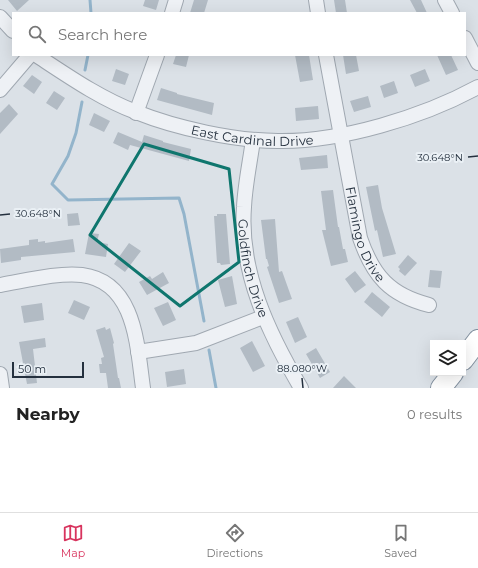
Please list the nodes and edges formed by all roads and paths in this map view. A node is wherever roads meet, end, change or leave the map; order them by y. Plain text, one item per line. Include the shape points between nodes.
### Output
1 (176, 0) edge
2 (316, 0) edge
3 (445, 0) edge
4 (172, 12) edge
5 (318, 12) edge
6 (451, 12) edge
7 (0, 18) edge
8 (12, 30) edge
9 (466, 40) edge
10 (29, 56) edge
11 (38, 56) edge
12 (157, 56) edge
13 (326, 56) edge
14 (478, 63) edge
15 (478, 87) edge
16 (0, 90) edge
17 (136, 113) junction
18 (340, 134) junction
19 (253, 140) junction
20 (0, 284) edge
21 (429, 305) dead end
22 (263, 316) junction
23 (478, 340) edge
24 (138, 352) junction
25 (466, 356) edge
26 (0, 374) edge
27 (451, 376) edge
28 (2, 388) edge
29 (143, 388) edge
30 (301, 388) edge
31 (441, 388) edge

1 - 4 street
2 - 5 street
3 - 6 street
7 - 8 street
9 - 14 street
10 - 16 street
11 - 17 street, East Cardinal Drive via 104,97
12 - 17 street
13 - 18 street, Flamingo Drive
15 - 18 street, East Cardinal Drive via 426,111 392,123
17 - 19 street, East Cardinal Drive via 186,127
18 - 19 street, East Cardinal Drive via 316,139
18 - 21 street, Flamingo Drive via 365,254 385,283 411,300
19 - 22 street, Goldfinch Drive via 244,207 244,229 251,277
20 - 24 street via 80,275 108,285 127,308
22 - 24 street via 196,343
22 - 30 street, Goldfinch Drive
23 - 25 highway
24 - 29 street
26 - 28 street
27 - 31 highway

